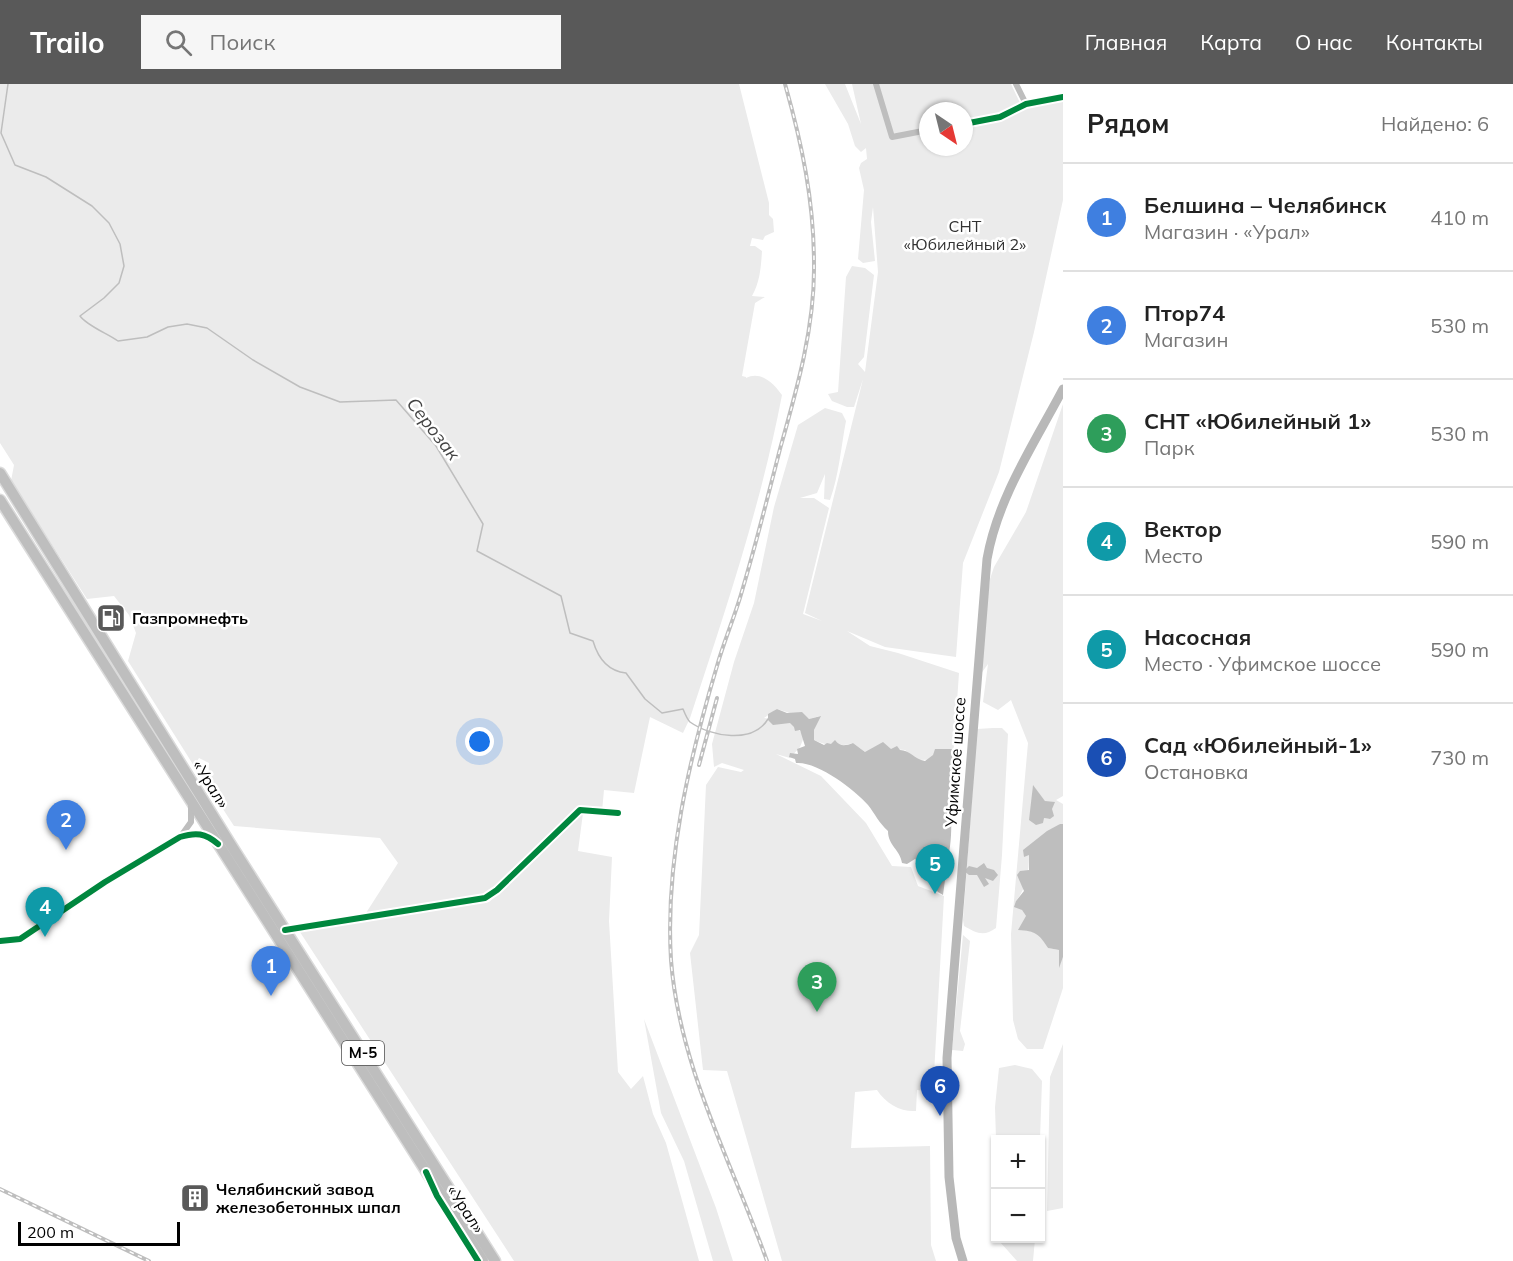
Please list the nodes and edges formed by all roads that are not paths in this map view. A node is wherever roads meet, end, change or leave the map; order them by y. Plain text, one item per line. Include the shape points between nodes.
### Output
1 (876, 84) edge
2 (1016, 84) edge
3 (1063, 96) edge
4 (1026, 104) junction
5 (973, 122) edge
6 (919, 132) edge
7 (1063, 389) edge
8 (0, 473) edge
9 (0, 500) edge
10 (185, 791) junction
11 (618, 813) dead end
12 (180, 837) junction
13 (218, 844) junction
14 (285, 930) junction
15 (0, 941) edge
16 (483, 1261) edge
17 (495, 1261) edge
18 (963, 1261) edge

1 - 6 street via 892,137
2 - 4 street
3 - 4 street
4 - 5 street via 1000,117
7 - 18 main road, Уфимское шоссе via 999,511 987,559 947,1058 949,1178 956,1238
8 - 14 main road, «Урал» / М-5
9 - 10 main road, «Урал» / М-5
10 - 12 street via 192,815 188,829
10 - 13 main road, «Урал» / М-5
11 - 14 street via 580,810 485,898
12 - 13 street via 201,833
12 - 15 street via 20,939
13 - 16 main road, «Урал» / М-5
14 - 17 main road, «Урал» / М-5

